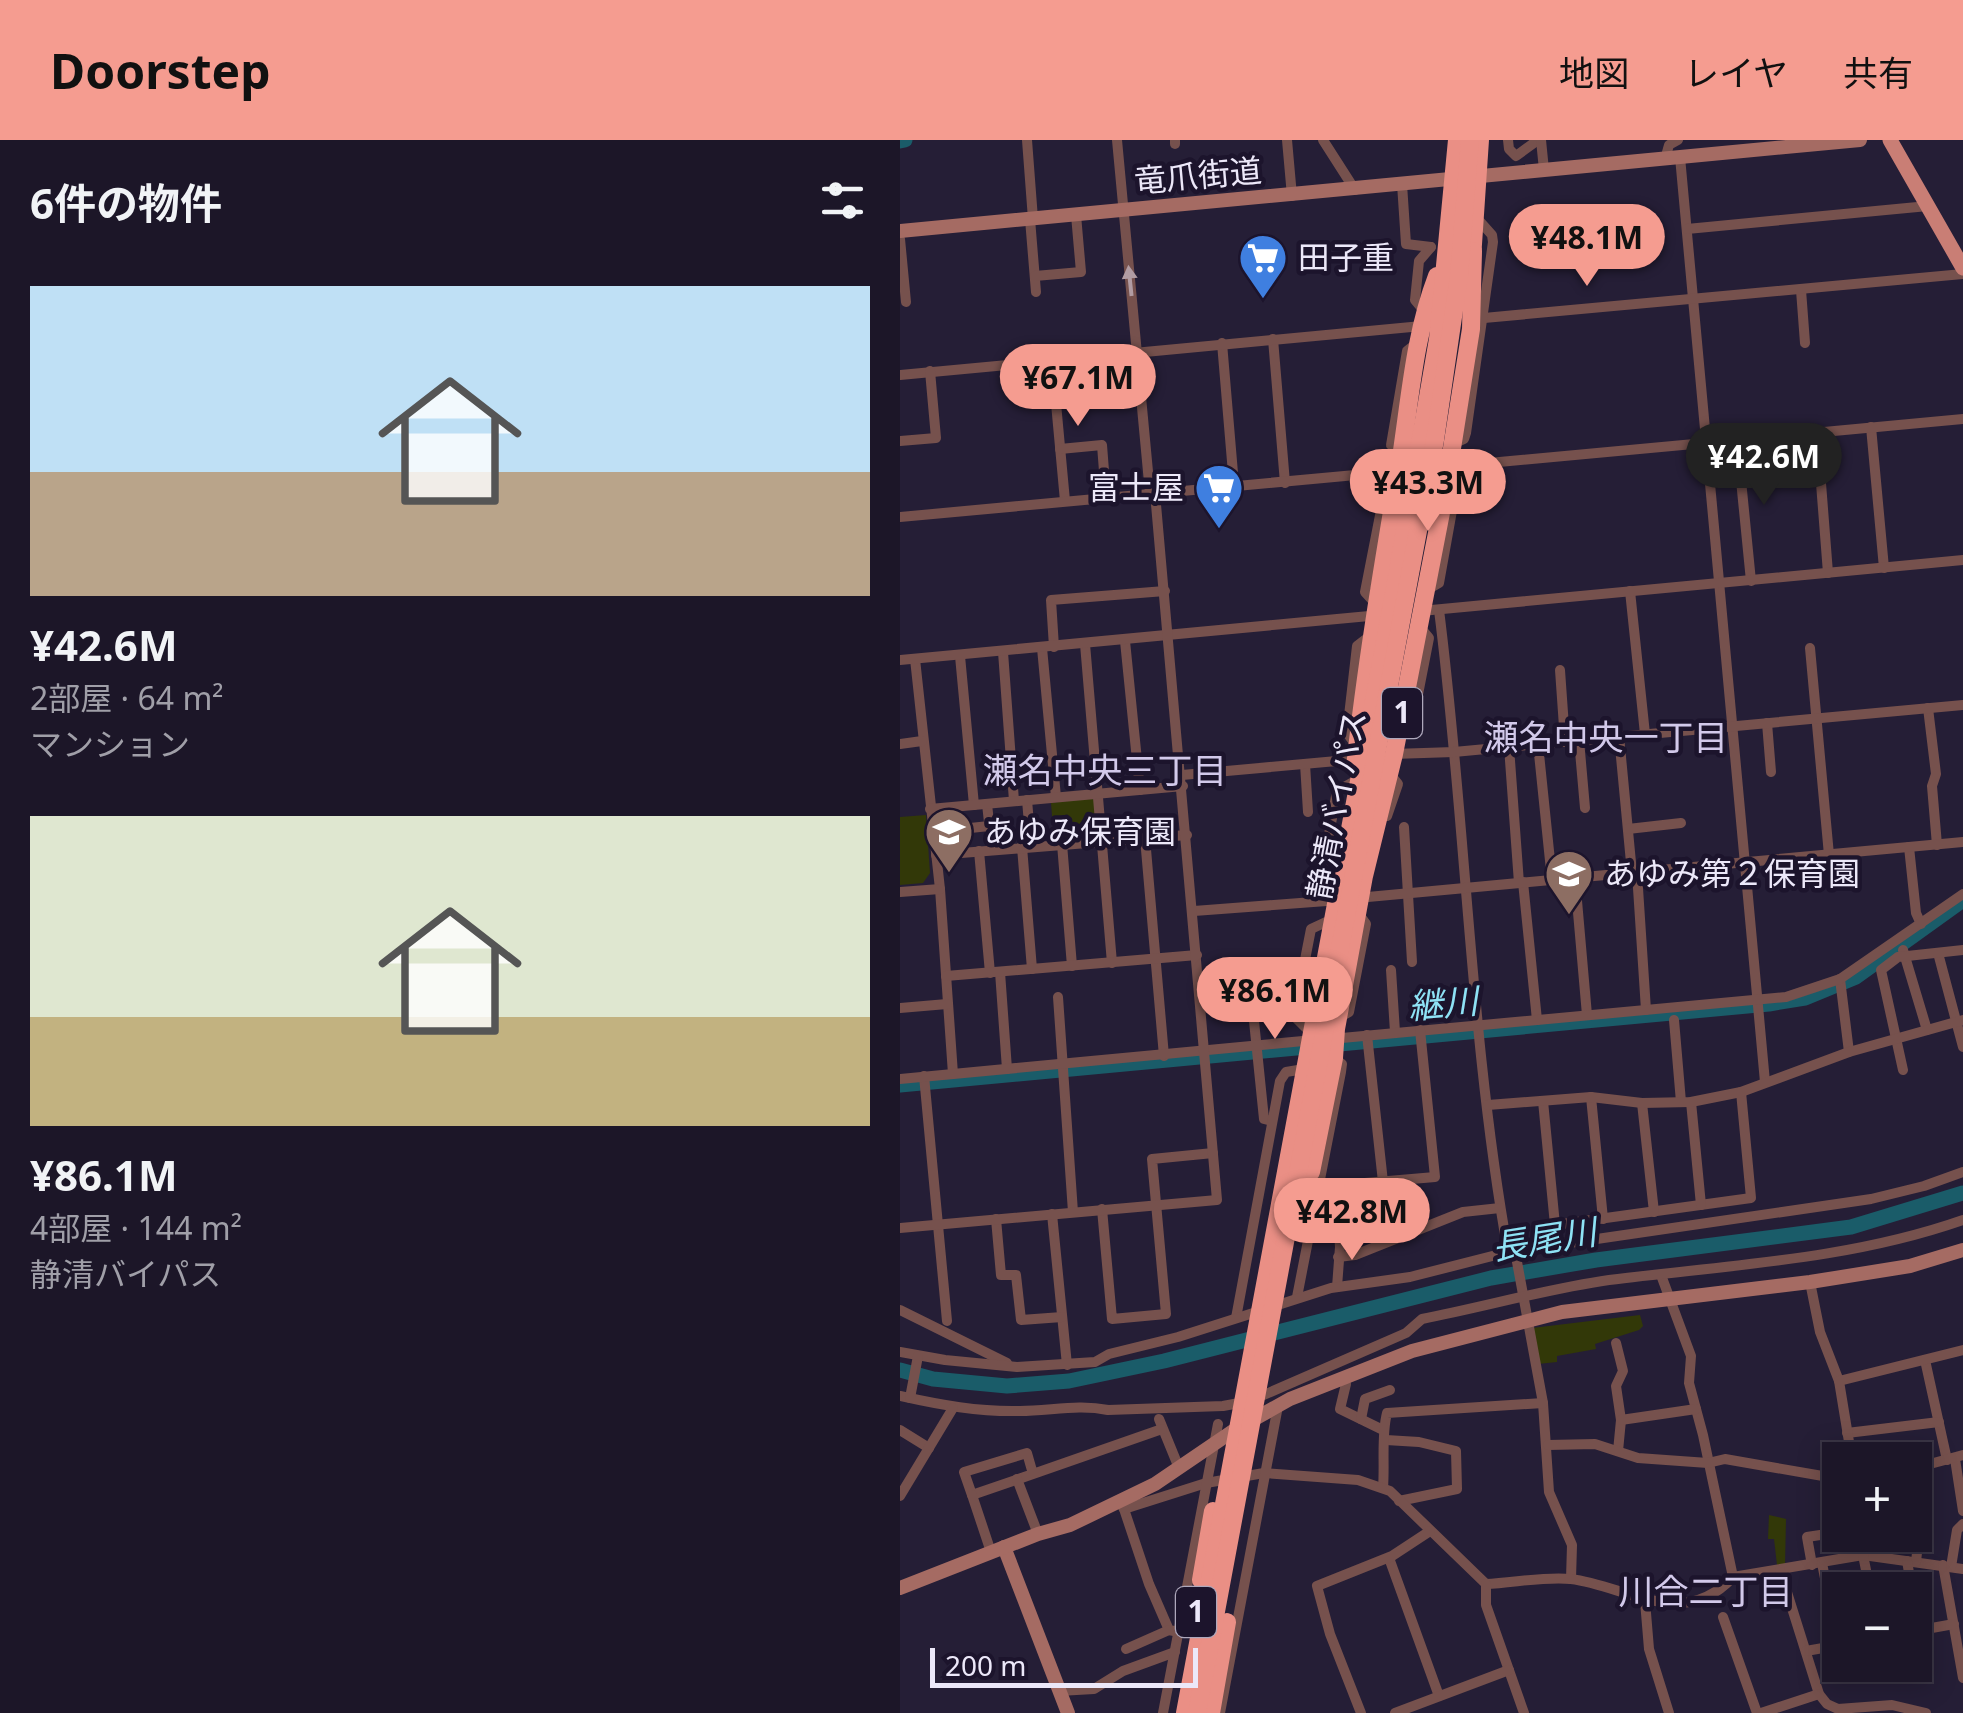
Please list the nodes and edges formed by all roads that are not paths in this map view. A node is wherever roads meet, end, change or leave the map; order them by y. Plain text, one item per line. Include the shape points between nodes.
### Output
1 (1028, 140) edge
2 (1117, 140) edge
3 (1287, 140) edge
4 (1323, 140) edge
5 (1470, 140) edge
6 (1480, 140) edge
7 (1508, 140) edge
8 (1540, 140) edge
9 (1860, 140) edge
10 (1890, 140) edge
11 (1450, 141) edge
12 (1672, 148) edge
13 (1544, 170) junction
14 (1478, 178) junction
15 (1446, 180) junction
16 (1402, 184) junction
17 (1354, 190) junction
18 (1292, 196) junction
19 (1928, 206) junction
20 (1123, 211) junction
21 (1076, 215) junction
22 (1475, 217) junction
23 (1032, 219) junction
24 (1687, 229) junction
25 (900, 232) edge
26 (900, 239) edge
27 (1436, 245) junction
28 (1473, 251) junction
29 (1963, 271) edge
30 (1035, 276) junction
31 (1437, 276) junction
32 (1801, 290) junction
33 (1036, 292) dead end
34 (1693, 301) junction
35 (906, 302) dead end
36 (1484, 318) junction
37 (1422, 327) junction
38 (1274, 338) junction
39 (1805, 342) dead end
40 (1222, 343) junction
41 (1137, 350) junction
42 (1052, 360) junction
43 (930, 372) junction
44 (900, 375) edge
45 (1963, 418) edge
46 (1871, 427) junction
47 (1817, 432) junction
48 (1737, 440) junction
49 (900, 441) edge
50 (1706, 442) junction
51 (1453, 444) junction
52 (1060, 450) junction
53 (1400, 464) junction
54 (1448, 475) junction
55 (1285, 482) junction
56 (1234, 486) junction
57 (1152, 493) junction
58 (1106, 497) junction
59 (1065, 501) junction
60 (900, 517) edge
61 (1963, 560) edge
62 (1884, 568) junction
63 (1828, 574) junction
64 (1751, 581) junction
65 (1719, 583) junction
66 (1165, 591) junction
67 (1630, 592) junction
68 (1374, 610) junction
69 (1427, 616) junction
70 (1168, 637) junction
71 (1125, 641) junction
72 (1084, 644) junction
73 (1048, 648) junction
74 (1810, 648) dead end
75 (1003, 652) junction
76 (960, 656) junction
77 (915, 659) junction
78 (900, 660) edge
79 (1560, 670) dead end
80 (1963, 705) edge
81 (1928, 708) junction
82 (1817, 718) junction
83 (1767, 723) junction
84 (1732, 726) junction
85 (1645, 734) junction
86 (1619, 736) junction
87 (1579, 740) junction
88 (922, 742) junction
89 (1566, 742) junction
90 (900, 744) edge
91 (1538, 744) junction
92 (1508, 747) junction
93 (1454, 752) junction
94 (1353, 753) junction
95 (1390, 760) junction
96 (1305, 764) junction
97 (1771, 772) dead end
98 (1182, 780) junction
99 (1355, 783) junction
100 (1140, 790) junction
101 (1097, 794) junction
102 (1056, 797) junction
103 (1027, 800) junction
104 (1014, 801) junction
105 (987, 804) junction
106 (974, 805) junction
107 (1585, 808) dead end
108 (930, 809) junction
109 (1308, 812) dead end
110 (1681, 823) dead end
111 (989, 826) junction
112 (1404, 827) dead end
113 (1628, 829) junction
114 (933, 832) junction
115 (1187, 834) junction
116 (1145, 838) junction
117 (1101, 841) junction
118 (1963, 842) edge
119 (1062, 844) junction
120 (1938, 845) junction
121 (1026, 847) junction
122 (1909, 847) junction
123 (986, 850) junction
124 (936, 855) junction
125 (1829, 855) junction
126 (1745, 864) junction
127 (1360, 870) junction
128 (1635, 873) junction
129 (1575, 878) junction
130 (1552, 880) junction
131 (1521, 882) junction
132 (1466, 887) junction
133 (940, 888) junction
134 (900, 892) edge
135 (1406, 892) junction
136 (1963, 894) edge
137 (1331, 895) junction
138 (1358, 905) junction
139 (1194, 912) junction
140 (1921, 924) junction
141 (1899, 940) junction
142 (1963, 950) edge
143 (1938, 953) junction
144 (1197, 956) junction
145 (1905, 956) junction
146 (1155, 959) junction
147 (1112, 962) junction
148 (1412, 962) dead end
149 (1072, 966) junction
150 (1032, 969) junction
151 (1391, 970) dead end
152 (995, 972) junction
153 (946, 976) junction
154 (1250, 982) dead end
155 (1841, 985) junction
156 (1058, 997) dead end
157 (1757, 1000) junction
158 (947, 1004) junction
159 (900, 1008) edge
160 (1646, 1010) junction
161 (1587, 1015) junction
162 (1537, 1020) junction
163 (1674, 1020) dead end
164 (1960, 1021) edge
165 (1479, 1025) junction
166 (1420, 1030) junction
167 (1927, 1030) junction
168 (1395, 1032) junction
169 (1304, 1035) junction
170 (1367, 1035) junction
171 (1336, 1038) junction
172 (1895, 1040) junction
173 (1256, 1046) junction
174 (1963, 1046) edge
175 (1204, 1050) junction
176 (1849, 1052) junction
177 (1164, 1056) junction
178 (1064, 1064) junction
179 (1007, 1069) junction
180 (1298, 1070) junction
181 (1903, 1070) dead end
182 (953, 1074) junction
183 (924, 1076) junction
184 (900, 1079) edge
185 (1765, 1082) junction
186 (1740, 1092) junction
187 (1592, 1096) junction
188 (1543, 1101) junction
189 (1686, 1102) junction
190 (1642, 1103) junction
191 (1488, 1104) junction
192 (1272, 1122) junction
193 (1213, 1153) junction
194 (1963, 1172) edge
195 (1315, 1179) junction
196 (1383, 1182) junction
197 (1336, 1186) junction
198 (1702, 1205) junction
199 (1155, 1206) junction
200 (1500, 1208) junction
201 (1102, 1209) junction
202 (1073, 1212) junction
203 (1654, 1212) junction
204 (1052, 1214) junction
205 (996, 1219) junction
206 (1603, 1219) junction
207 (1963, 1220) edge
208 (939, 1225) junction
209 (900, 1228) edge
210 (1963, 1250) edge
211 (1513, 1252) junction
212 (1338, 1257) junction
213 (1661, 1275) junction
214 (1810, 1282) junction
215 (1336, 1286) junction
216 (1297, 1297) junction
217 (1524, 1297) junction
218 (1672, 1299) junction
219 (900, 1310) edge
220 (1062, 1317) junction
221 (1236, 1318) junction
222 (1527, 1319) junction
223 (947, 1320) dead end
224 (1616, 1343) dead end
225 (1963, 1350) edge
226 (900, 1352) edge
227 (918, 1356) junction
228 (1924, 1360) junction
229 (1066, 1366) junction
230 (1017, 1367) junction
231 (1839, 1381) junction
232 (1346, 1384) dead end
233 (1390, 1390) dead end
234 (905, 1397) edge
235 (1543, 1403) junction
236 (1278, 1406) junction
237 (953, 1408) junction
238 (1696, 1409) junction
239 (1361, 1419) junction
240 (1621, 1420) junction
241 (1938, 1422) junction
242 (1218, 1424) dead end
243 (900, 1430) edge
244 (1848, 1433) junction
245 (1385, 1435) junction
246 (1849, 1442) edge
247 (1214, 1443) junction
248 (1548, 1445) junction
249 (929, 1448) junction
250 (1618, 1451) junction
251 (1955, 1458) edge
252 (1708, 1464) junction
253 (1178, 1468) junction
254 (1264, 1473) junction
255 (1033, 1474) junction
256 (1822, 1477) edge
257 (1017, 1479) junction
258 (1206, 1483) junction
259 (1383, 1488) junction
260 (901, 1490) edge
261 (972, 1494) junction
262 (1400, 1501) junction
263 (1122, 1505) junction
264 (1963, 1511) edge
265 (1963, 1524) edge
266 (1430, 1532) junction
267 (1038, 1534) junction
268 (1822, 1535) edge
269 (998, 1550) junction
270 (1864, 1552) edge
271 (1914, 1552) edge
272 (1864, 1555) junction
273 (1388, 1558) junction
274 (1912, 1561) junction
275 (1817, 1564) junction
276 (1952, 1567) edge
277 (1780, 1570) junction
278 (1867, 1572) edge
279 (1912, 1572) edge
280 (1733, 1577) junction
281 (1571, 1579) junction
282 (1822, 1582) edge
283 (1486, 1584) junction
284 (900, 1588) edge
285 (1645, 1600) junction
286 (1723, 1618) dead end
287 (1954, 1624) junction
288 (1932, 1628) edge
289 (1174, 1631) junction
290 (1822, 1648) edge
291 (1961, 1648) edge
292 (1126, 1649) dead end
293 (1806, 1651) junction
294 (1175, 1652) junction
295 (1509, 1670) junction
296 (1963, 1678) edge
297 (1060, 1691) junction
298 (1820, 1694) junction
299 (1439, 1696) junction
300 (1774, 1711) edge
301 (1068, 1713) edge
302 (1163, 1713) edge
303 (1181, 1713) edge
304 (1198, 1713) edge
305 (1211, 1713) edge
306 (1220, 1713) edge
307 (1361, 1713) edge
308 (1394, 1713) edge
309 (1524, 1713) edge
310 (1668, 1713) edge
311 (1759, 1713) edge
312 (1926, 1713) edge

1 - 23 street
2 - 20 street
3 - 18 street
4 - 17 street
5 - 127 highway, 静清バイパス / 1, bridge via 1441,402
6 - 14 highway, 1
7 - 8 street via 1516,156
8 - 13 street
9 - 12 street, 竜爪街道
10 - 19 main road
11 - 15 highway, 1
11 - 99 highway, 静清バイパス / 1, bridge via 1438,339
12 - 13 street, 竜爪街道
12 - 24 street
13 - 14 street, 竜爪街道
14 - 15 street, 竜爪街道
14 - 22 highway, 1
15 - 16 street, 竜爪街道
15 - 27 highway, 1
16 - 17 street, 竜爪街道
16 - 27 street via 1406,244
17 - 18 street, 竜爪街道
18 - 20 street, 竜爪街道
19 - 24 street
19 - 29 main road
20 - 21 street, 竜爪街道
41 -> 20 street
21 - 23 street, 竜爪街道
21 - 30 street via 1081,272
22 - 28 highway, 1
22 - 36 street via 1493,242
23 - 25 street, 竜爪街道
23 - 30 street
24 - 34 street
26 - 35 street
27 - 31 highway, 1
27 - 37 street via 1419,261 1414,300
28 - 51 highway, 1 via 1472,329
28 - 127 highway, bridge via 1414,612
29 - 32 street
30 - 33 street
31 - 37 highway, 1
31 - 99 highway, 1, bridge
32 - 34 street
32 - 39 street
34 - 36 street
34 - 50 street
36 - 51 street via 1466,433
37 - 38 street
37 - 53 highway, 1
38 - 40 street
38 - 55 street
40 - 41 street
40 - 56 street
41 - 42 street
41 - 57 street
42 - 43 street
42 - 52 street
43 - 44 street
43 - 49 street via 936,438
45 - 46 street
46 - 47 street
46 - 62 street
47 - 48 street
47 - 63 street
48 - 50 street
48 - 64 street
50 - 54 street
50 - 65 street
51 - 54 highway, 1
52 - 58 street via 1102,446
52 - 59 street
53 - 54 street
53 - 55 street
53 - 68 highway, 1
54 - 69 highway, 1
55 - 56 street
56 - 57 street
57 - 58 street
57 - 66 street
58 - 59 street
59 - 60 street
61 - 62 street
62 - 63 street
63 - 64 street
64 - 65 street
65 - 67 street
65 - 84 street
66 - 70 street
66 - 73 street via 1051,600
67 - 69 street
67 - 85 street
68 - 69 street
68 - 70 street
68 - 94 highway, 1
69 - 93 street
69 - 95 highway, 1
70 - 71 street
70 - 98 street
71 - 72 street
71 - 100 street
72 - 73 street
72 - 101 street
73 - 75 street
73 - 102 street
74 - 82 street
75 - 76 street
75 - 104 street
76 - 77 street
76 - 106 street
77 - 78 street
77 - 88 street
79 - 89 street
80 - 81 street
81 - 82 street
81 - 120 street
82 - 83 street
82 - 125 street
83 - 84 street
83 - 97 street
84 - 85 street
84 - 126 street
85 - 86 street
86 - 87 street
86 - 113 street
87 - 89 street
87 - 107 street
88 - 90 street
88 - 108 street
89 - 91 street
91 - 92 street
91 - 130 street
92 - 93 street
92 - 131 street
93 - 95 street
93 - 132 street
94 - 96 street
94 - 99 highway, 1
95 - 127 highway, 1
96 - 98 street
96 - 109 street
98 - 100 street
98 - 115 street
99 - 137 highway, 1
99 - 303 highway, 静清バイパス / 1, bridge
100 - 101 street
101 - 102 street
101 - 117 street
102 - 103 street
103 - 104 street
103 - 121 street
104 - 105 street
105 - 106 street
105 - 111 street
106 - 108 street
108 - 114 street
110 - 113 street
111 - 114 street
111 - 123 street
112 - 135 street
113 - 128 street
114 - 124 street
115 - 116 street
115 - 139 street
116 - 117 street
116 - 146 street
117 - 119 street
117 - 147 street
118 - 120 street
119 - 121 street
119 - 149 street
120 - 122 street
121 - 123 street
121 - 150 street
122 - 125 street
122 - 140 street
123 - 124 street
123 - 152 street
124 - 133 street
125 - 126 street
126 - 128 street
126 - 157 street
127 - 138 highway, 1
127 - 304 highway, 静清バイパス / 1, bridge
128 - 129 street
128 - 160 street
129 - 130 street
129 - 161 street
130 - 131 street
131 - 132 street
131 - 162 street
132 - 135 street
132 - 165 street
133 - 134 street
133 - 153 street
135 - 138 street
135 - 148 street
136 - 140 street
137 - 138 street
137 - 139 street
137 - 169 highway, 1
138 - 171 highway, 1
139 - 144 street
140 - 141 street
141 - 145 street
141 - 155 street
142 - 143 street
143 - 145 street
143 - 164 street
144 - 146 street
144 - 175 street
145 - 167 street
145 - 172 street via 1881,970
146 - 147 street
146 - 177 street
147 - 149 street
149 - 150 street
150 - 152 street
151 - 168 street
152 - 153 street
152 - 179 street
153 - 158 street
154 - 173 street
155 - 157 street
155 - 176 street
156 - 178 street
157 - 160 street
157 - 185 street
158 - 159 street
158 - 182 street
160 - 161 street
161 - 162 street
162 - 165 street
163 - 189 street
164 - 167 street
164 - 174 street
165 - 166 street
165 - 191 street
166 - 168 street
166 - 196 street via 1435,1178
167 - 172 street
168 - 170 street
169 - 171 street
169 - 173 street
169 - 180 highway, 1
170 - 171 street
170 - 196 street
171 - 195 highway, 1
172 - 176 street
172 - 181 street
173 - 175 street
173 - 192 street via 1264,1119
175 - 177 street
175 - 193 street
176 - 185 street
177 - 178 street
178 - 179 street
178 - 202 street
179 - 182 street
180 - 192 street via 1282,1074
180 - 303 highway, 1, bridge
182 - 183 street
183 - 184 street
183 - 208 street
185 - 186 street
186 - 189 street
186 - 198 street via 1751,1198
187 - 188 street
187 - 190 street
187 - 206 street
188 - 191 street
188 - 206 street via 1555,1226
189 - 190 street
189 - 198 street
190 - 203 street
191 - 200 street
192 - 221 street
193 - 199 street via 1152,1159
193 - 199 street via 1218,1200
194 - 211 street via 1871,1199
195 - 197 street
195 - 216 street
195 - 305 highway, 1
196 - 197 street
197 - 212 street
198 - 203 street
199 - 201 street
199 - 201 street via 1166,1314 1112,1319
200 - 211 street
200 - 212 street via 1463,1212
201 - 202 street
202 - 204 street
203 - 206 street
204 - 205 street
204 - 220 street
205 - 208 street
205 - 220 street via 1001,1276 1016,1275 1021,1320
207 - 213 street via 1854,1250
208 - 209 street
208 - 223 street
210 - 214 street
211 - 215 street via 1410,1277
211 - 217 street
212 - 215 street
213 - 217 street
213 - 218 street
214 - 218 street
214 - 231 street
215 - 216 street
216 - 221 street
217 - 222 street
217 - 237 street via 1422,1319 1406,1333 1250,1401 1108,1410
218 - 222 street
218 - 238 street via 1691,1356 1688,1382
219 - 230 street
220 - 229 street
221 - 229 street
222 - 235 street
222 - 236 street via 1412,1351
224 - 240 street via 1623,1371 1616,1386
225 - 228 street
226 - 227 street
227 - 230 street
227 - 234 street
228 - 231 street
228 - 241 street
229 - 230 street
231 - 244 street
232 - 239 street via 1340,1409
233 - 239 street via 1365,1398
234 - 237 street
235 - 245 street via 1388,1413
235 - 248 street
236 - 247 street
236 - 254 street
237 - 249 street
238 - 240 street
238 - 252 street
239 - 245 street
240 - 250 street
241 - 244 street
241 - 251 street
242 - 247 street
243 - 249 street
244 - 246 street
245 - 259 street
245 - 262 street via 1456,1450 1457,1489
247 - 253 street
247 - 258 street
248 - 250 street via 1595,1444
248 - 281 street via 1550,1492 1572,1545
249 - 260 street
250 - 252 street
251 - 264 street
252 - 256 street via 1725,1458
252 - 280 street
253 - 255 street via 1161,1424
253 - 263 street
254 - 258 street
254 - 259 street
254 - 306 street
255 - 257 street
255 - 261 street via 1027,1453 964,1472
257 - 261 street
257 - 267 street
258 - 263 street
258 - 289 street
259 - 262 street
261 - 269 street
262 - 266 street
263 - 267 street
263 - 289 street via 1149,1584
265 - 276 street
266 - 273 street
266 - 283 street
267 - 269 street
268 - 275 street via 1807,1537
269 - 284 street
269 - 297 street
270 - 272 street
271 - 274 street
272 - 274 street
272 - 275 street
272 - 278 street
273 - 299 street
273 - 307 street via 1317,1586
274 - 276 street
274 - 279 street
275 - 277 street
275 - 282 street
276 - 287 street
277 - 280 street
277 - 293 street
280 - 285 street via 1702,1597
281 - 283 street
281 - 285 street
283 - 295 street via 1486,1605
285 - 310 street via 1649,1649
286 - 311 street
287 - 288 street
287 - 291 street
289 - 292 street
289 - 294 street
290 - 293 street
291 - 296 street
293 - 298 street
294 - 297 street via 1094,1689
294 - 302 street
295 - 299 street
295 - 309 street
297 - 301 street
298 - 300 street
298 - 312 street via 1838,1710 1892,1705
299 - 308 street
300 - 311 street

